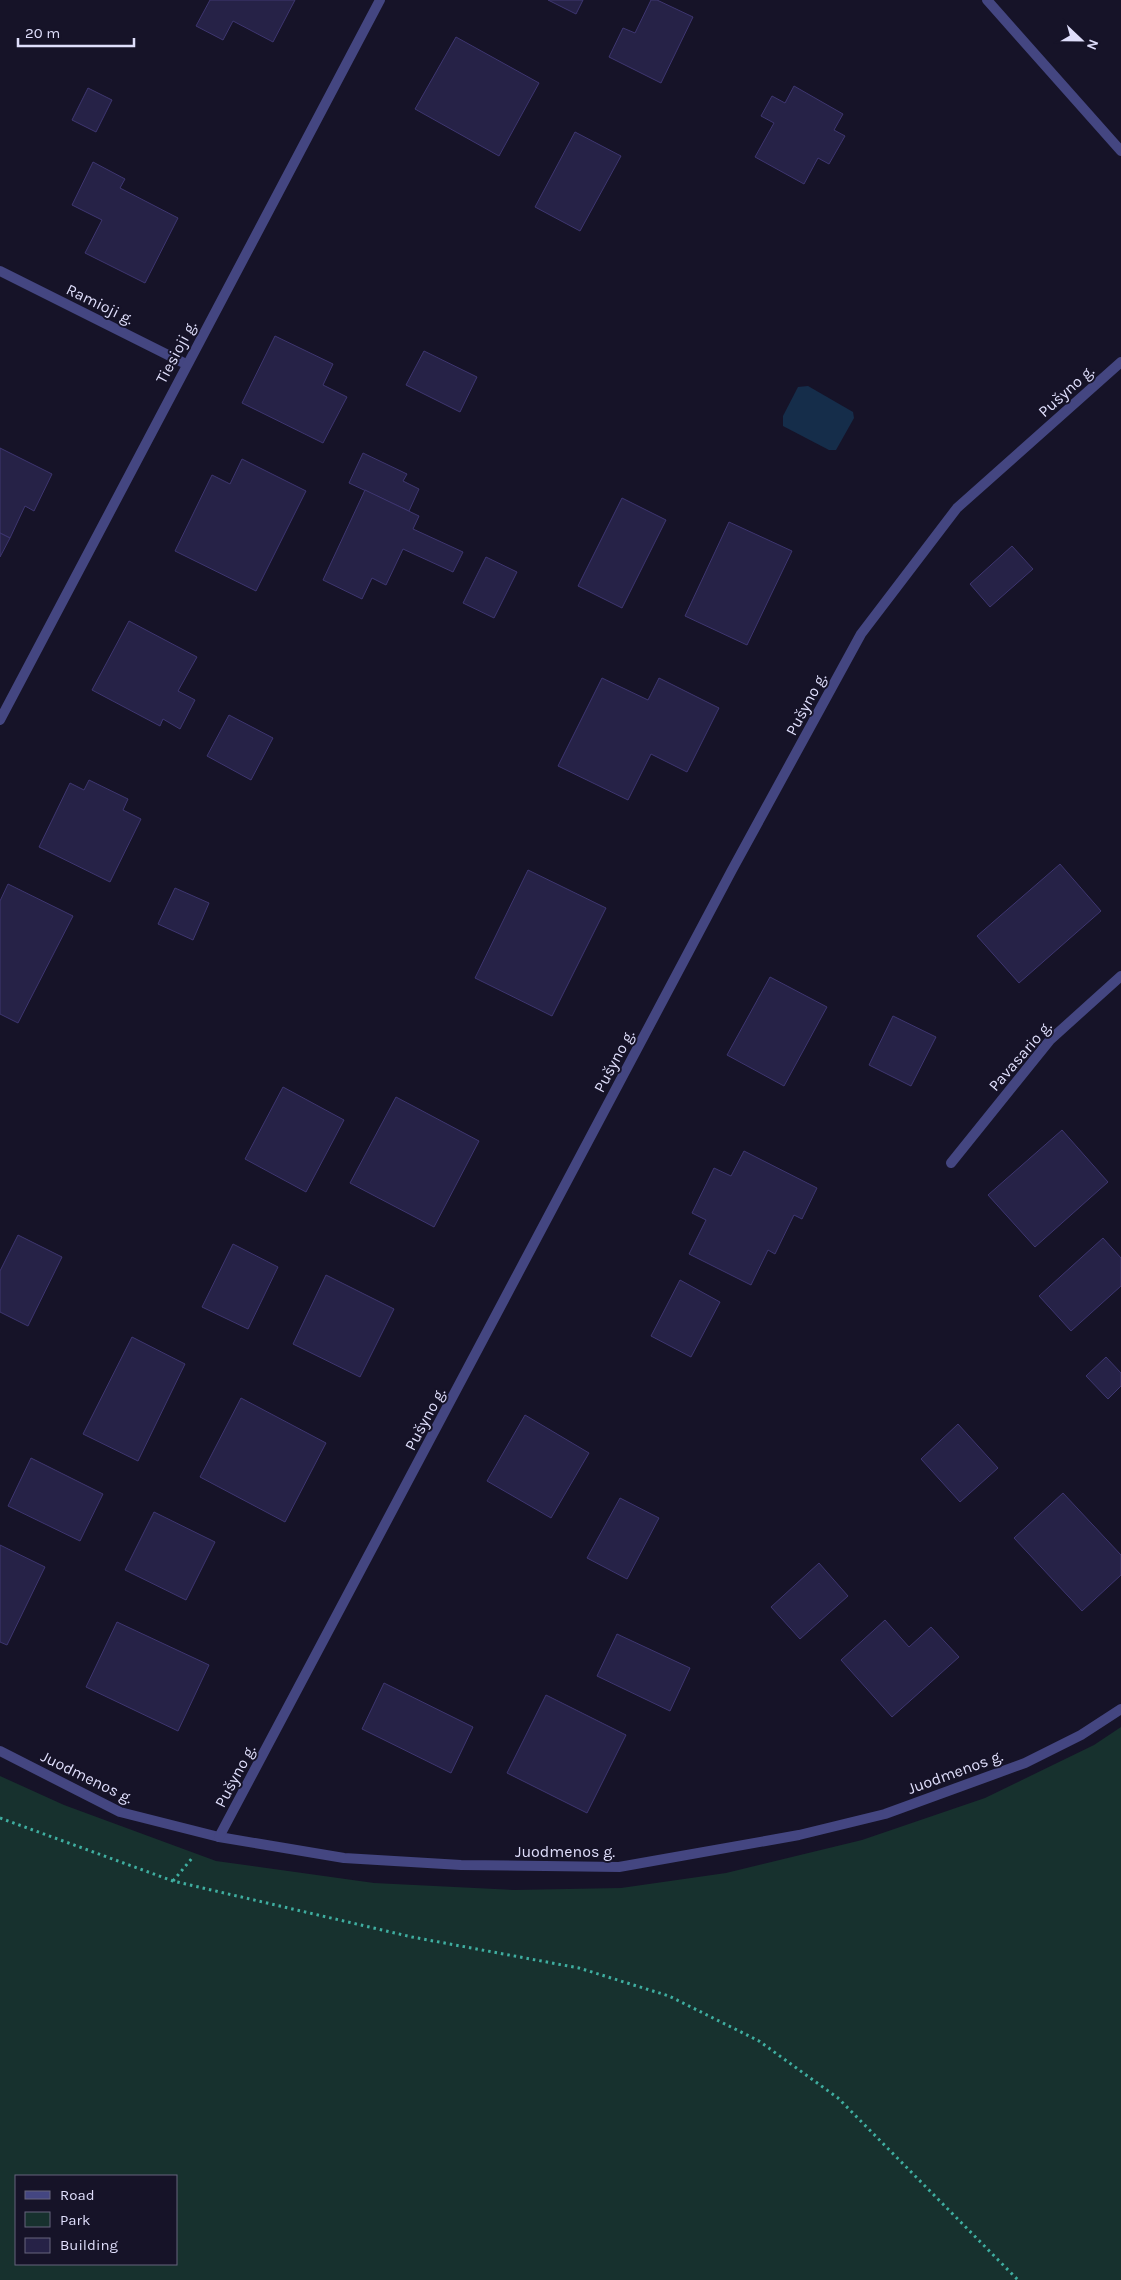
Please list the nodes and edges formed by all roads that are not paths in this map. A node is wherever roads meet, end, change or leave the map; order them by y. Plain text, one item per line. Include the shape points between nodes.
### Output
1 (380, 0) edge
2 (988, 0) edge
3 (1121, 151) edge
4 (0, 271) edge
5 (1121, 362) edge
6 (186, 364) junction
7 (0, 720) edge
8 (1121, 976) edge
9 (951, 1163) dead end
10 (1121, 1709) edge
11 (0, 1751) edge
12 (219, 1837) junction

1 - 6 street, Tiesioji g.
2 - 3 street
4 - 6 street, Ramioji g.
5 - 12 street, Pušyno g. via 957,508 860,634
6 - 7 street, Tiesioji g.
8 - 9 street, Pavasario g. via 1050,1040
10 - 12 street, Juodmenos g. via 1081,1735 1025,1763 885,1814 800,1835 620,1867 461,1865 344,1858
11 - 12 street, Juodmenos g. via 120,1812

